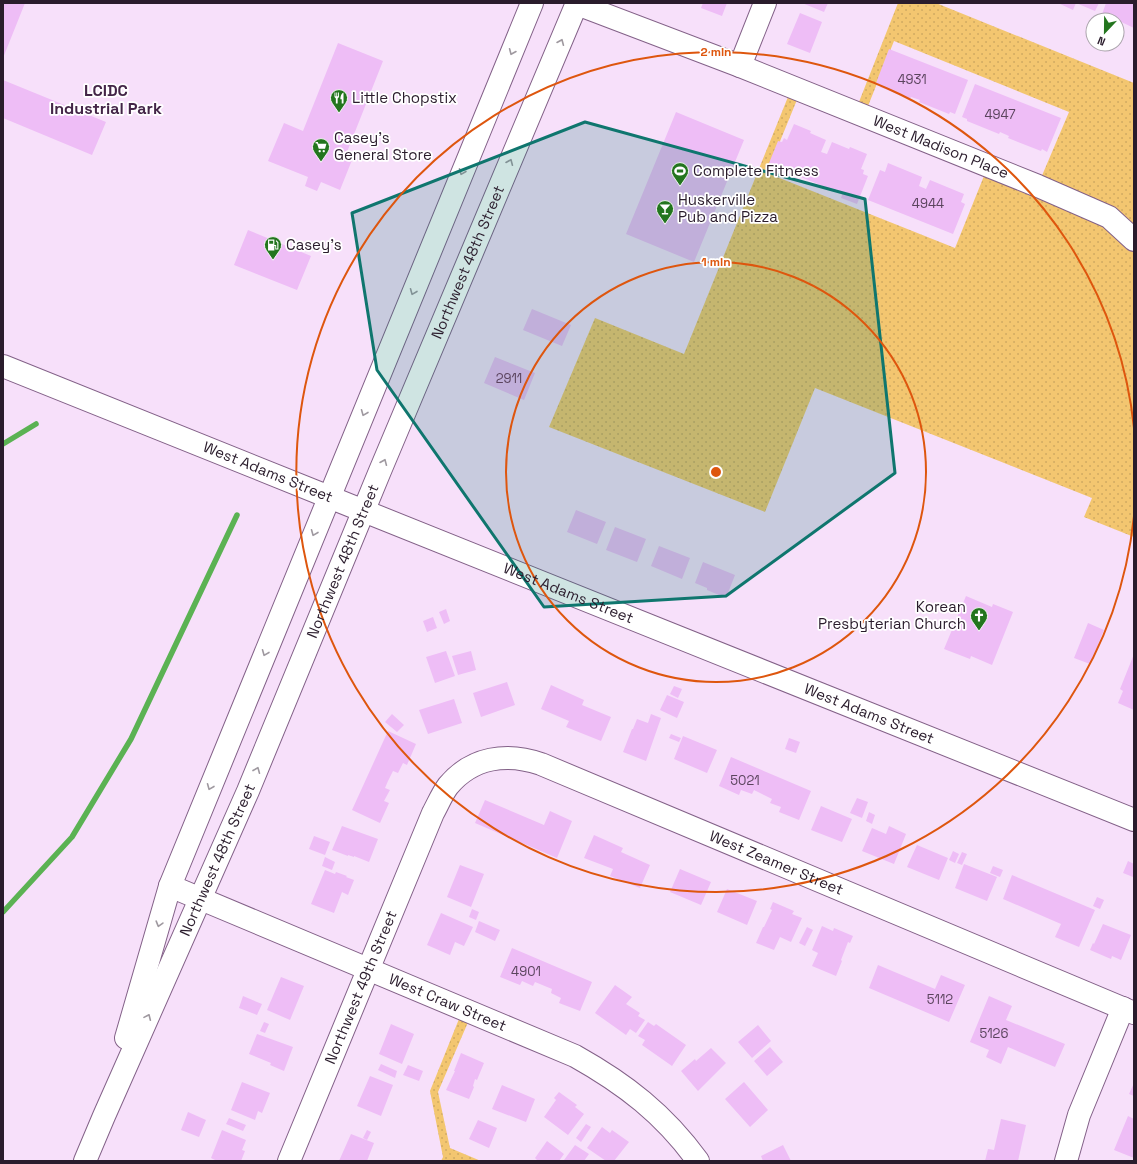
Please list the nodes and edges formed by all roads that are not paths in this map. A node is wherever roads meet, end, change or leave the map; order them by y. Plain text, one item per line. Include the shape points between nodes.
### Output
1 (532, 3) edge
2 (577, 3) edge
3 (765, 3) edge
4 (740, 66) junction
5 (1134, 240) edge
6 (3, 366) edge
7 (328, 497) junction
8 (363, 511) junction
9 (433, 813) joint
10 (1134, 820) edge
11 (170, 886) junction
12 (201, 899) junction
13 (368, 970) junction
14 (1128, 1011) edge
15 (104, 1116) junction
16 (85, 1161) edge
17 (289, 1161) edge
18 (698, 1161) edge
19 (1066, 1161) edge

1 -> 7 main road, Northwest 48th Street
2 - 4 main road, West Madison Place
8 -> 2 main road, Northwest 48th Street
3 - 4 main road
4 - 5 main road, West Madison Place via 1110,217
6 - 7 main road, West Adams Street
7 - 8 main road, West Adams Street
7 -> 11 main road, Northwest 48th Street
8 - 10 main road, West Adams Street
12 -> 8 main road, Northwest 48th Street via 248,792
9 - 13 main road, Northwest 49th Street
9 - 14 main road, West Zeamer Street via 447,788 472,767 492,759 508,757 533,761
11 - 12 main road, West Craw Street
11 -> 15 main road, Northwest 48th Street
12 - 13 main road, West Craw Street
15 -> 12 main road, Northwest 48th Street
13 - 17 main road, Northwest 49th Street
13 - 18 main road, West Craw Street via 575,1056 604,1072 662,1118
14 - 19 main road via 1079,1115
15 - 16 main road, Northwest 48th Street

